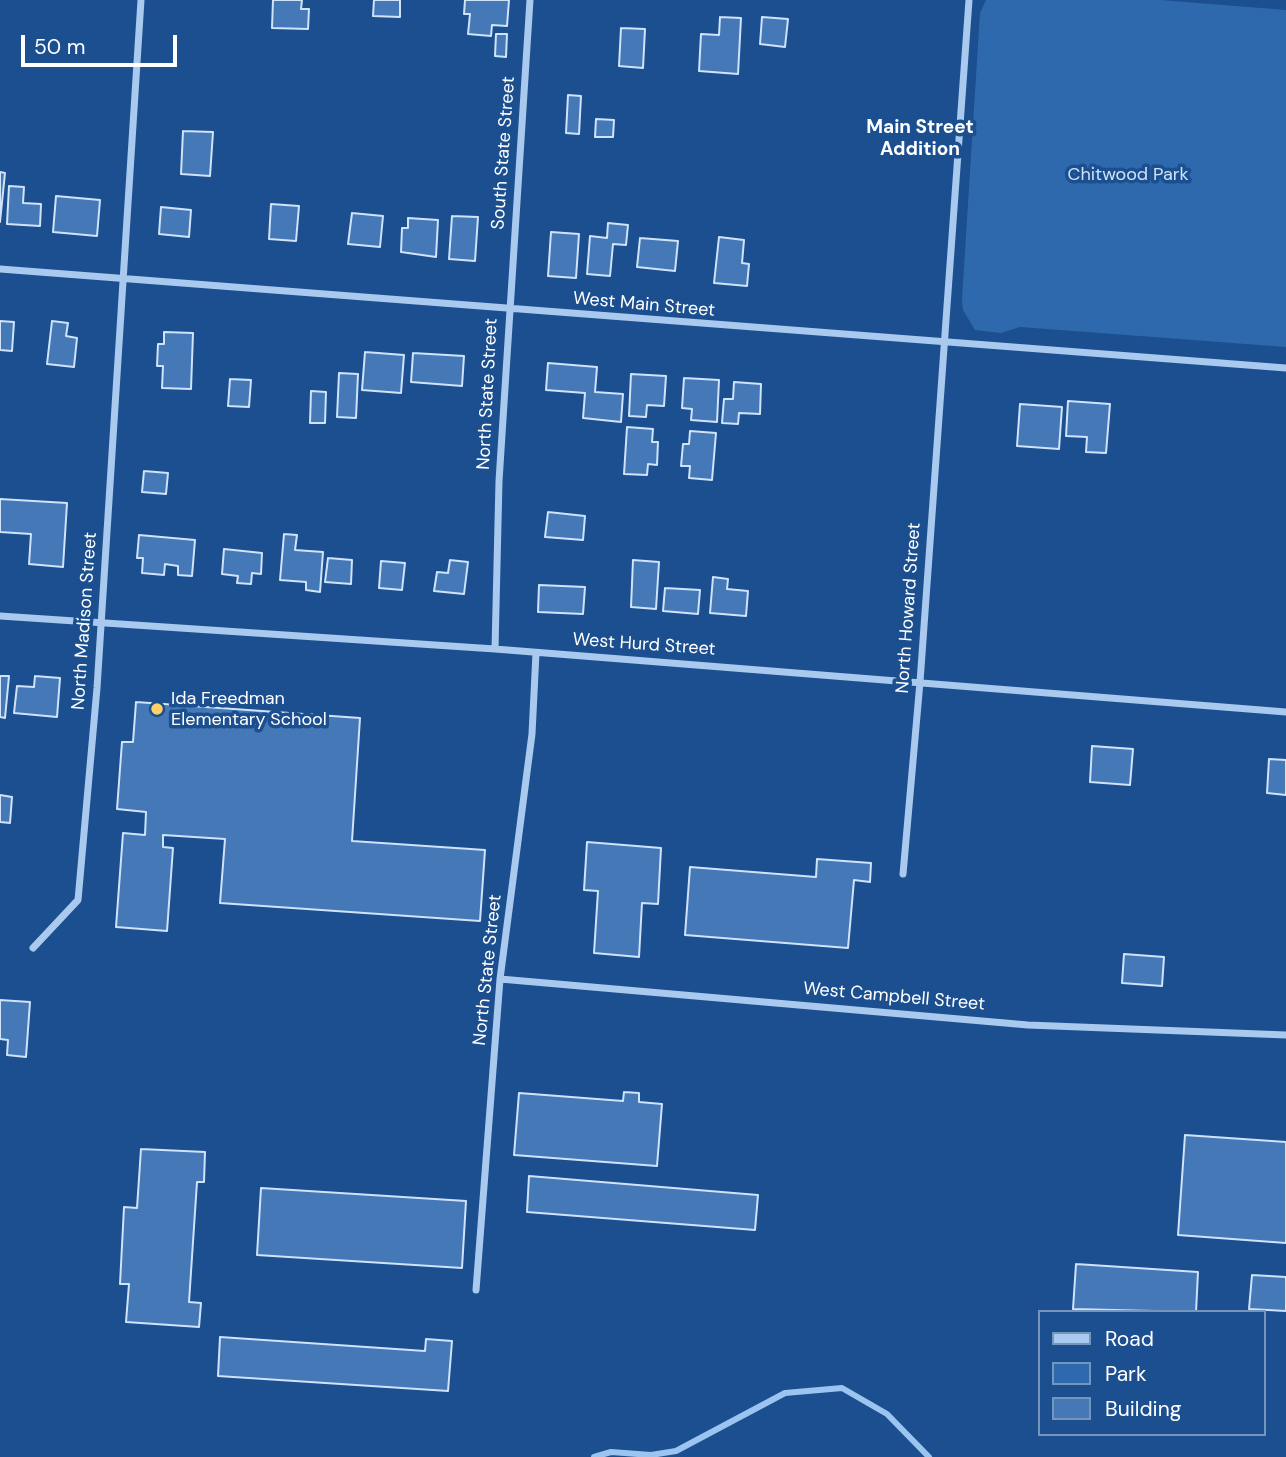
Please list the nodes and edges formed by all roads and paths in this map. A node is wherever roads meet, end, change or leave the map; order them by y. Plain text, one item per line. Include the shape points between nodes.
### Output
1 (141, 0) edge
2 (530, 0) edge
3 (969, 0) edge
4 (0, 269) edge
5 (124, 279) junction
6 (508, 309) junction
7 (943, 344) junction
8 (1286, 368) edge
9 (0, 616) edge
10 (101, 624) junction
11 (495, 649) junction
12 (536, 653) junction
13 (920, 682) junction
14 (1286, 712) edge
15 (903, 874) dead end
16 (33, 948) dead end
17 (500, 979) junction
18 (1286, 1035) edge
19 (476, 1290) dead end

1 - 5 street, North Madison Street
2 - 6 street, South State Street
3 - 7 street, North Howard Street
4 - 5 street, West Main Street
5 - 6 street, West Main Street
5 - 10 street, North Madison Street
6 - 7 street, West Main Street
6 - 11 street, North State Street
7 - 8 street, West Main Street
7 - 13 street, North Howard Street
9 - 10 street, West Hurd Street
10 - 11 street, West Hurd Street
10 - 16 street, North Madison Street via 78,900
11 - 12 street, West Hurd Street
12 - 13 street, West Hurd Street
12 - 17 street, North State Street via 532,734
13 - 14 street, West Hurd Street
13 - 15 street, North Howard Street
17 - 18 street, West Campbell Street via 1028,1024
17 - 19 street, North State Street

